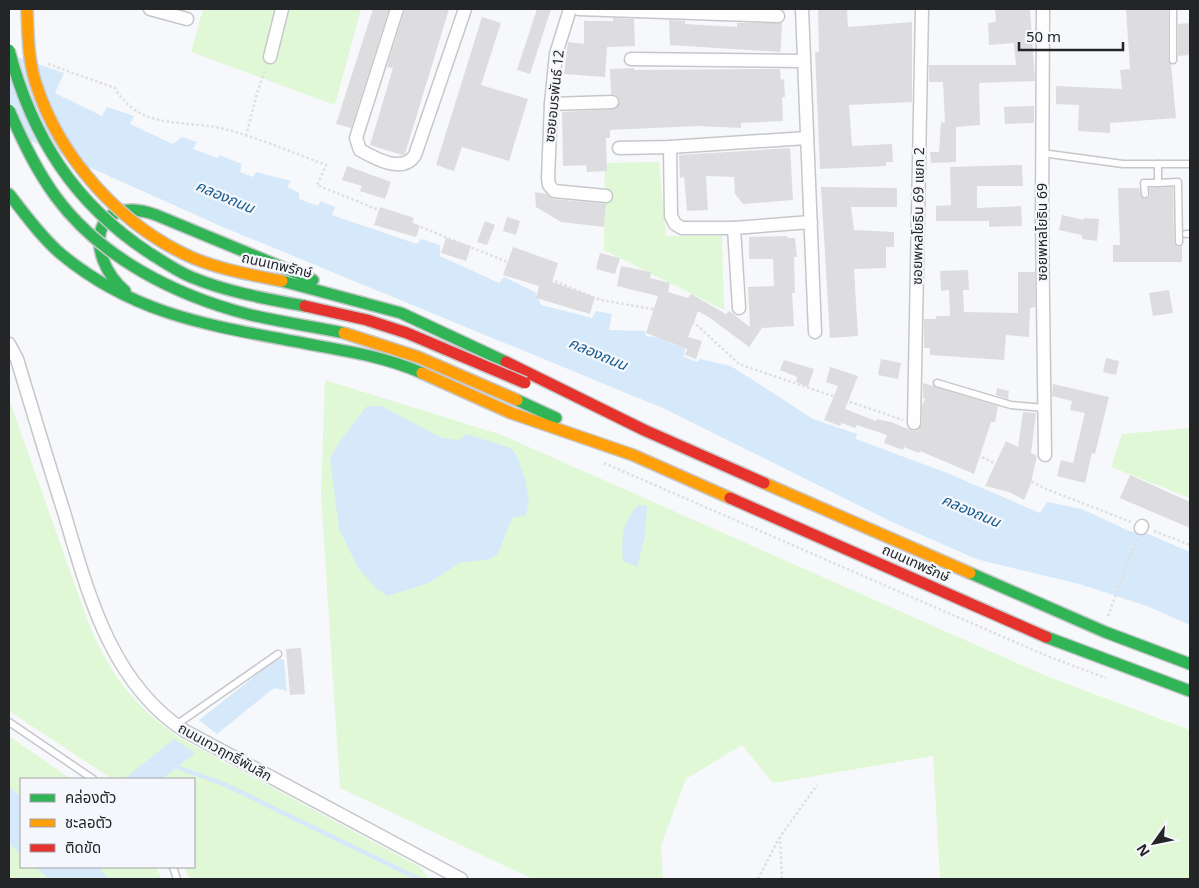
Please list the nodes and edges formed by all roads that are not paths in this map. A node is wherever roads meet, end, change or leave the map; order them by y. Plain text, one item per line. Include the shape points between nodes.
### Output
1 (27, 9) edge
2 (153, 9) edge
3 (282, 9) edge
4 (397, 9) edge
5 (465, 9) edge
6 (570, 9) edge
7 (579, 9) edge
8 (802, 9) edge
9 (922, 9) edge
10 (1043, 9) edge
11 (1172, 9) edge
12 (778, 16) dead end
13 (187, 19) dead end
14 (9, 50) edge
15 (270, 57) road end
16 (631, 59) dead end
17 (1173, 60) dead end
18 (804, 61) junction
19 (612, 102) dead end
20 (551, 104) junction
21 (9, 110) edge
22 (807, 138) junction
23 (670, 147) junction
24 (618, 148) dead end
25 (1042, 153) junction
26 (1158, 164) junction
27 (1190, 164) edge
28 (1158, 183) junction
29 (9, 194) edge
30 (1145, 194) dead end
31 (606, 196) dead end
32 (811, 222) junction
33 (734, 228) junction
34 (1179, 242) dead end
35 (359, 300) junction
36 (145, 306) junction
37 (739, 308) dead end
38 (816, 332) dead end
39 (9, 344) edge
40 (937, 383) dead end
41 (1045, 408) junction
42 (914, 423) road end
43 (644, 430) junction
44 (633, 455) junction
45 (1045, 455) dead end
46 (278, 654) dead end
47 (1190, 664) edge
48 (1190, 690) edge
49 (9, 722) edge
50 (180, 728) junction
51 (92, 778) edge
52 (461, 879) edge

1 - 35 main road, ถนนเทพรักษ์, bridge via 26,35 35,84 61,139 88,177 122,211 154,237 191,257 222,268
2 - 13 street
3 - 15 street
4 - 5 street via 356,138 360,150 384,162 403,165 415,155
6 - 20 street, ซอยอมรพันธ์ 12 via 556,54
7 - 12 street
8 - 18 street
9 - 42 street, ซอยพหลโยธิน 69 แยก 2
10 - 25 street, ซอยพหลโยธิน 69
11 - 17 lane
14 - 43 main road, ถนนเทพรักษ์, bridge via 24,102 41,138 68,179 102,218 134,245 193,278 251,296 367,320
16 - 18 street
18 - 22 street
19 - 20 street
20 - 31 street, ซอยอมรพันธ์ 12 via 549,185 554,191
21 - 44 main road, ถนนเทพรักษ์, bridge via 25,147 47,184 77,222 123,261 184,294 244,313 354,335 387,346 517,400
22 - 23 street
22 - 32 street
23 - 24 street
23 - 33 street via 671,216 674,224 682,228
25 - 26 lane via 1122,164
25 - 41 street, ซอยพหลโยธิน 69
26 - 27 lane
26 - 28 lane
28 - 30 lane via 1144,183
28 - 34 lane via 1178,182
29 - 36 main road, ถนนเทพรักษ์ via 60,253 99,282
32 - 33 street
32 - 38 street
33 - 37 street
35 - 36 main road via 165,220 139,210 124,209 112,214 103,224 99,233 99,256 107,273
35 - 43 main road, ถนนเทพรักษ์ via 442,331
36 - 44 main road, ถนนเทพรักษ์ via 201,323 368,355 415,370 511,414
39 - 50 street, ถนนเทวฤทธิ์พันลึก via 17,359 93,608 118,659 154,707
40 - 41 lane via 1011,405
41 - 45 street, ซอยพหลโยธิน 69
43 - 47 main road, ถนนเทพรักษ์ via 1105,632
44 - 48 main road, ถนนเทพรักษ์ via 1044,636
46 - 50 lane
49 - 51 lane
50 - 52 street, ถนนเทวฤทธิ์พันลึก

